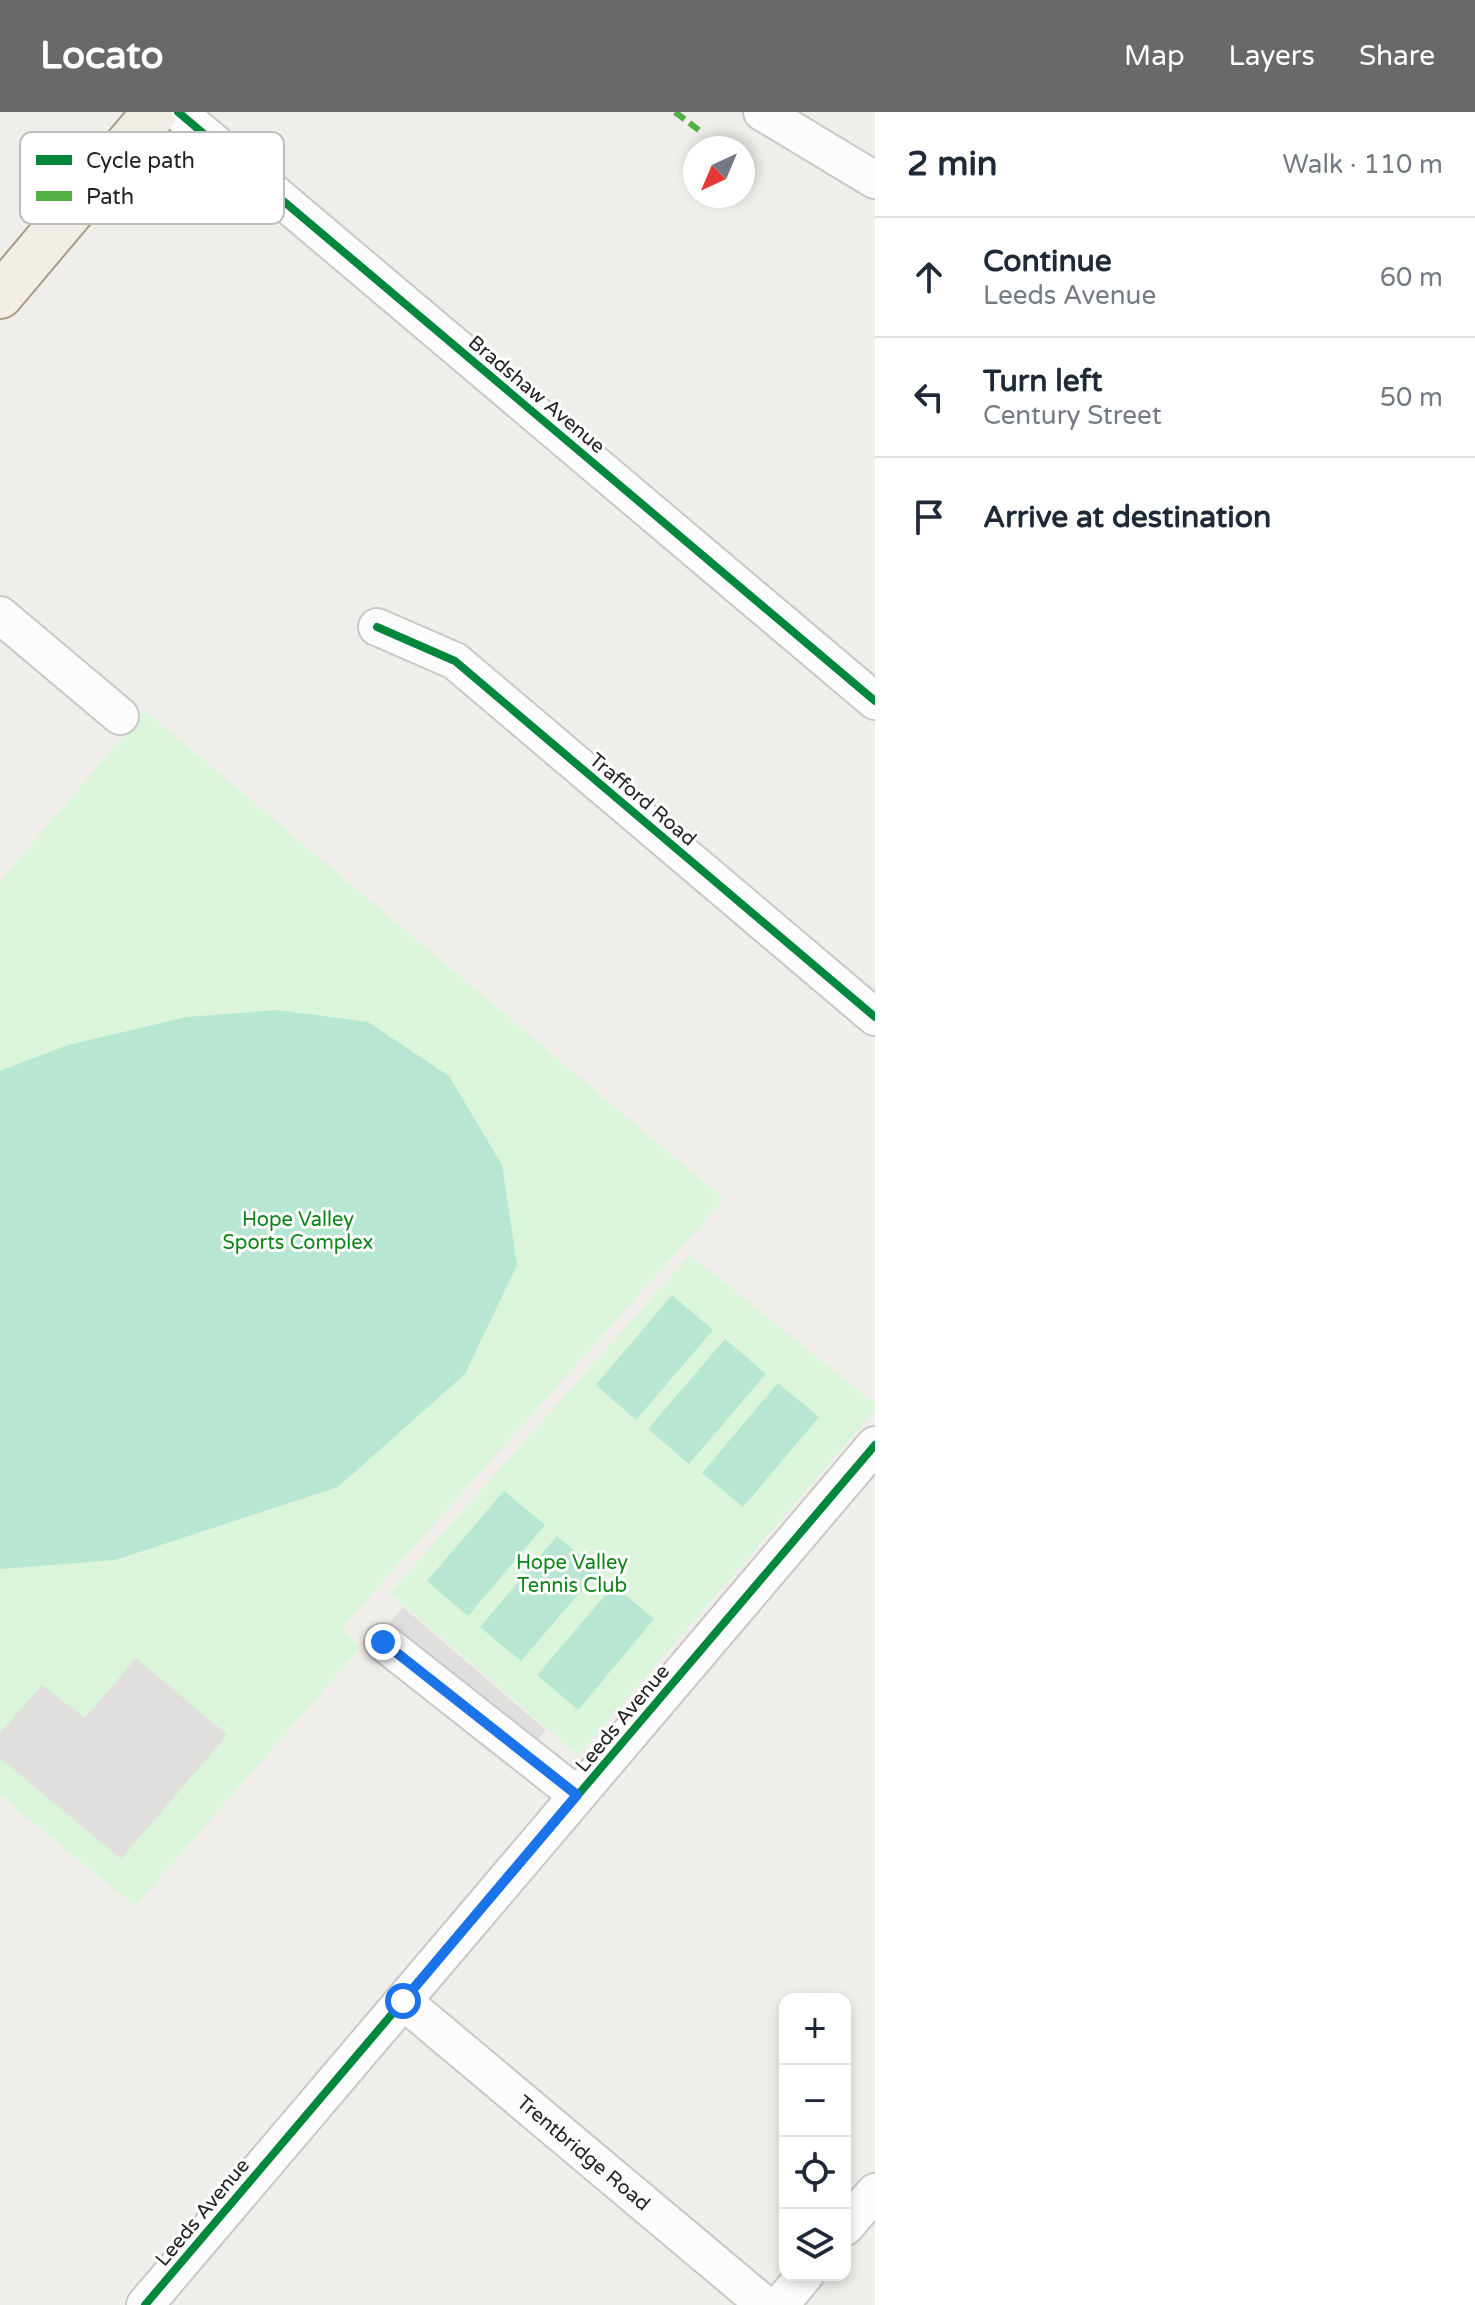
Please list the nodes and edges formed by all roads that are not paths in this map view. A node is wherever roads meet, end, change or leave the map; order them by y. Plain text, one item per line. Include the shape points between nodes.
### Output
1 (155, 112) edge
2 (178, 112) edge
3 (762, 112) edge
4 (138, 132) edge
5 (202, 132) edge
6 (875, 180) edge
7 (284, 202) edge
8 (61, 224) edge
9 (0, 296) edge
10 (0, 615) edge
11 (377, 627) dead end
12 (875, 701) edge
13 (120, 716) dead end
14 (875, 1017) edge
15 (875, 1445) edge
16 (383, 1642) dead end
17 (577, 1795) junction
18 (403, 2001) junction
19 (875, 2192) edge
20 (851, 2220) edge
21 (800, 2281) edge
22 (145, 2305) edge
23 (765, 2305) edge
24 (780, 2305) edge

1 - 4 main road
2 - 5 street, Bradshaw Avenue
3 - 6 street
7 - 12 street, Bradshaw Avenue
8 - 9 main road
10 - 13 street
11 - 14 street, Trafford Road via 455,661
15 - 17 street, Leeds Avenue
16 - 17 street
17 - 18 street, Leeds Avenue
18 - 22 street, Leeds Avenue
18 - 23 street, Trentbridge Road
19 - 20 street
21 - 24 street

